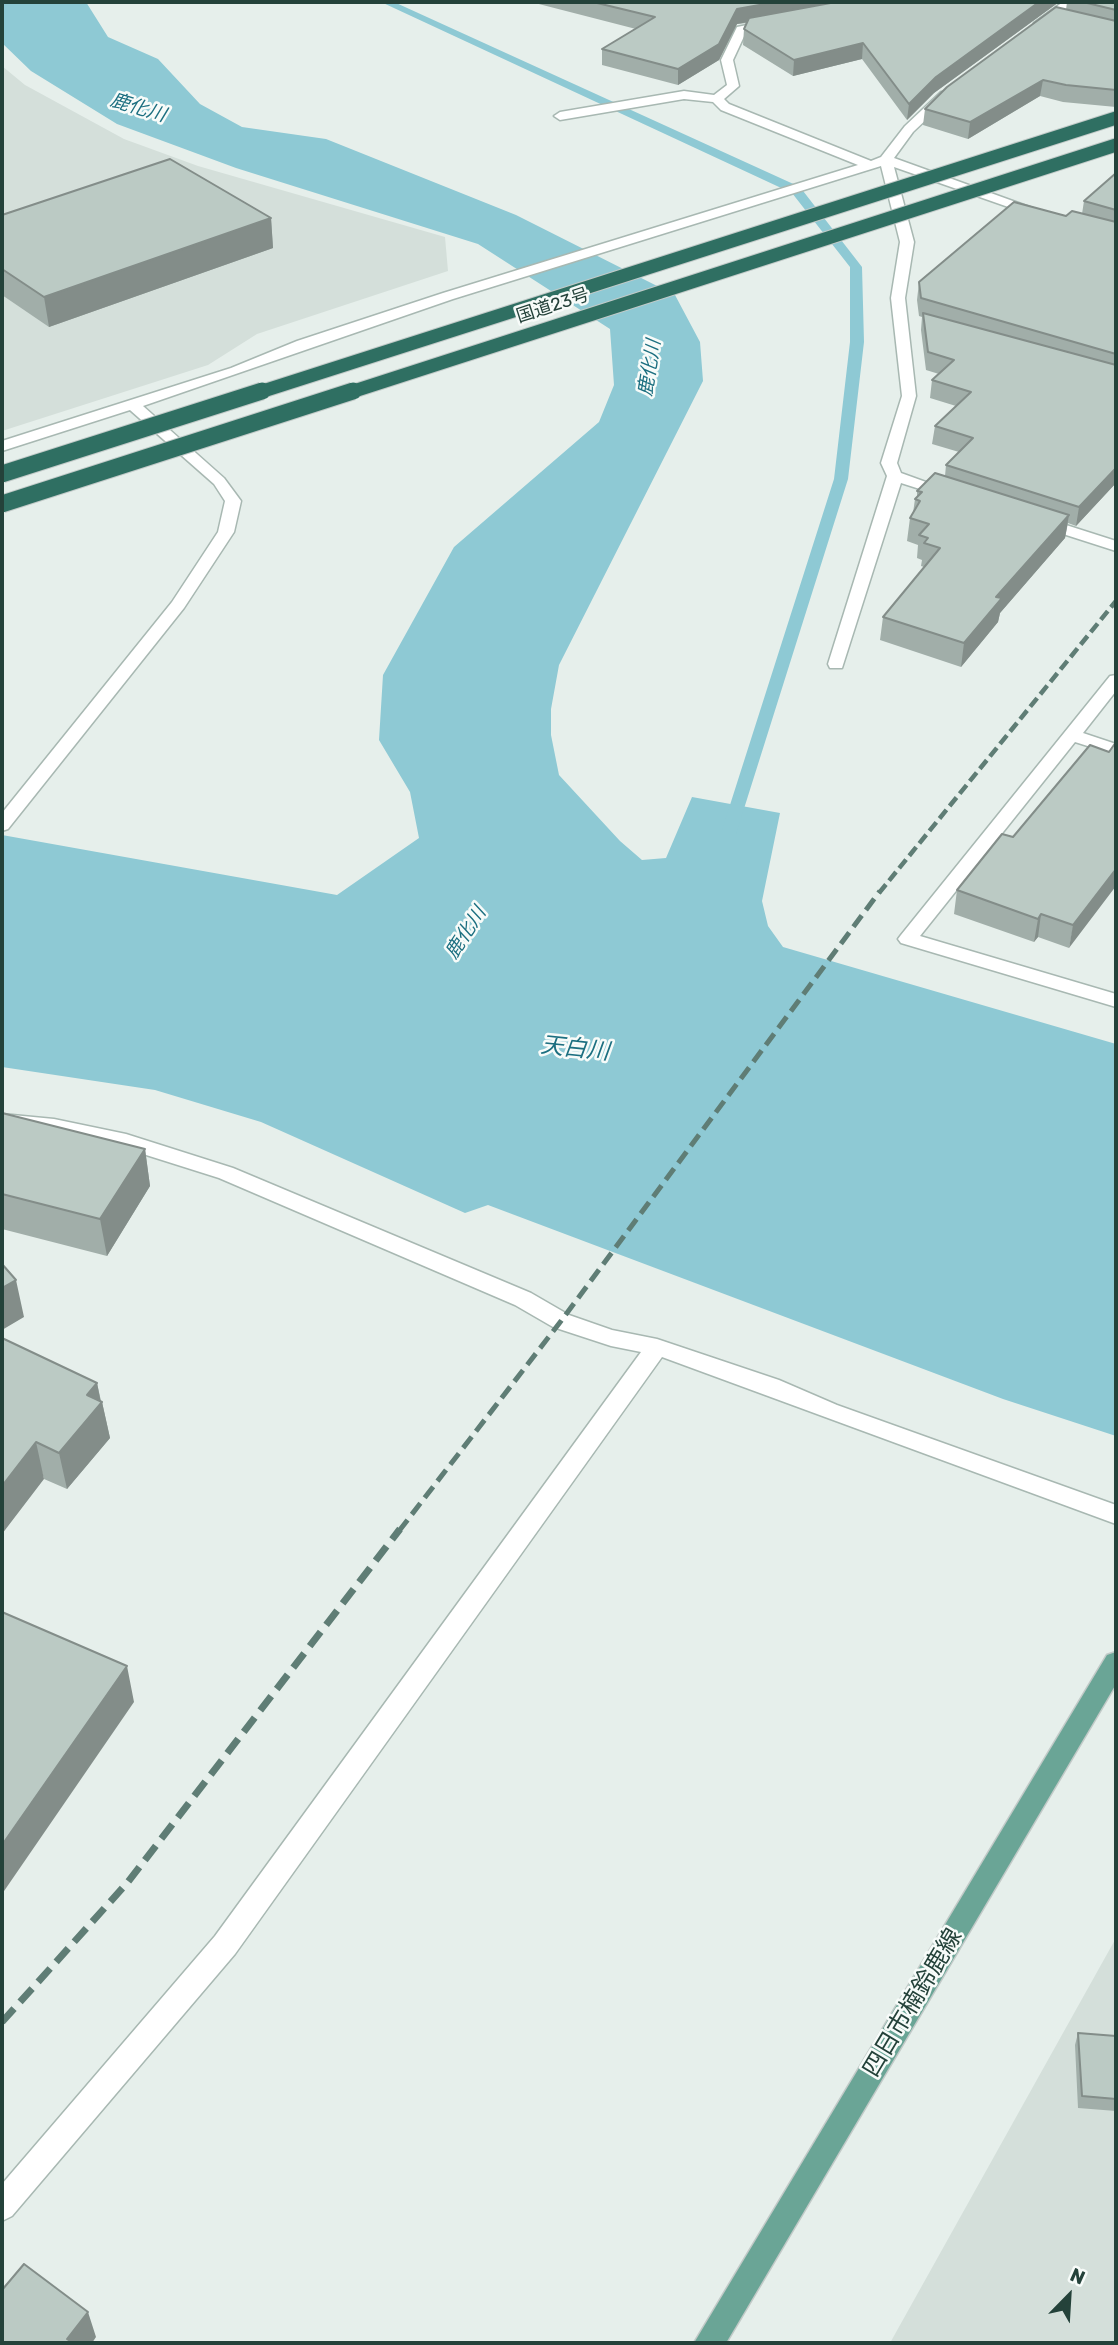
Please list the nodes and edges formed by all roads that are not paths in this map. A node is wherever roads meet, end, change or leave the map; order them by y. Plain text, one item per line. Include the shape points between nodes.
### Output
1 (1070, 2) edge
2 (1050, 16) junction
3 (1063, 19) edge
4 (779, 22) edge
5 (1028, 33) edge
6 (951, 90) edge
7 (717, 99) junction
8 (560, 116) dead end
9 (1116, 118) edge
10 (1116, 145) edge
11 (886, 160) junction
12 (870, 165) junction
13 (1051, 216) edge
14 (133, 405) junction
15 (2, 446) edge
16 (2, 474) edge
17 (895, 476) junction
18 (973, 501) edge
19 (2, 504) edge
20 (1025, 517) edge
21 (1116, 546) edge
22 (836, 664) dead end
23 (1116, 680) edge
24 (1072, 735) junction
25 (1116, 750) edge
26 (2, 824) edge
27 (1116, 1000) edge
28 (2, 1121) edge
29 (657, 1348) junction
30 (1116, 1515) edge
31 (1116, 1662) edge
32 (2, 2206) edge
33 (709, 2343) edge

1 - 2 street
2 - 3 street
2 - 5 street
4 - 7 street via 741,29 727,60 733,86
6 - 11 street via 909,129
7 - 8 street via 684,95
7 - 12 street via 725,107
9 - 16 highway, 国道23号, bridge
10 - 19 highway, 国道23号, bridge
11 - 12 street
11 - 13 street
11 - 17 street via 907,242 898,298 907,320 909,396 888,463
12 - 14 street via 448,296
14 - 15 street
14 - 26 street via 226,491 233,501 226,532 178,605
17 - 18 street
17 - 22 street
20 - 21 street
23 - 24 street
24 - 25 street
24 - 27 street via 908,939
28 - 29 street via 54,1126 126,1142 226,1172 523,1299 561,1321
29 - 30 street
29 - 32 street via 225,1945
31 - 33 main road, 四日市楠鈴鹿線

